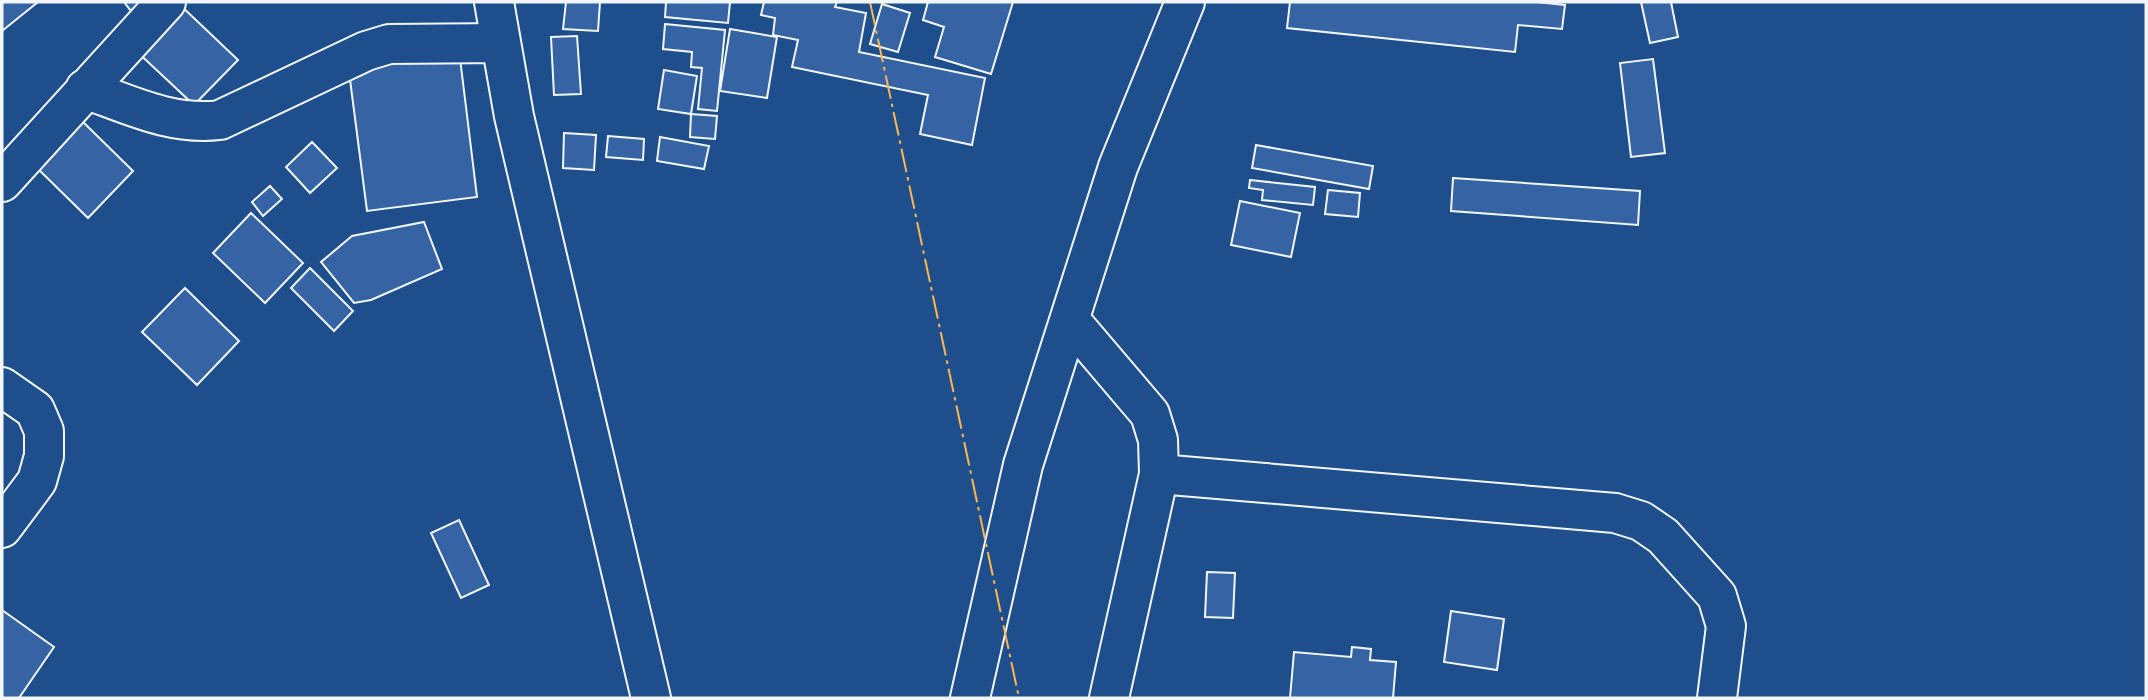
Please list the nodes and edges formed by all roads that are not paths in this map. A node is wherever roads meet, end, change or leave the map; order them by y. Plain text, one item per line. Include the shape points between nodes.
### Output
1 (166, 2) edge
2 (494, 2) edge
3 (1185, 2) edge
4 (501, 43) junction
5 (85, 89) junction
6 (2, 181) edge
7 (1070, 320) junction
8 (2, 387) edge
9 (1160, 474) junction
10 (2, 528) edge
11 (651, 698) edge
12 (970, 698) edge
13 (1109, 698) edge
14 (1717, 698) edge

1 - 5 main road
2 - 4 main road
3 - 7 main road via 1118,167
4 - 5 main road via 389,44 220,120 197,123 174,120
4 - 11 main road via 514,116
5 - 6 main road
7 - 9 main road via 1150,414 1158,440
7 - 12 main road via 1023,465
8 - 10 main road via 35,410 44,431 44,456 37,481
9 - 13 main road
9 - 14 main road via 1615,513 1641,521 1663,536 1717,596 1726,626

